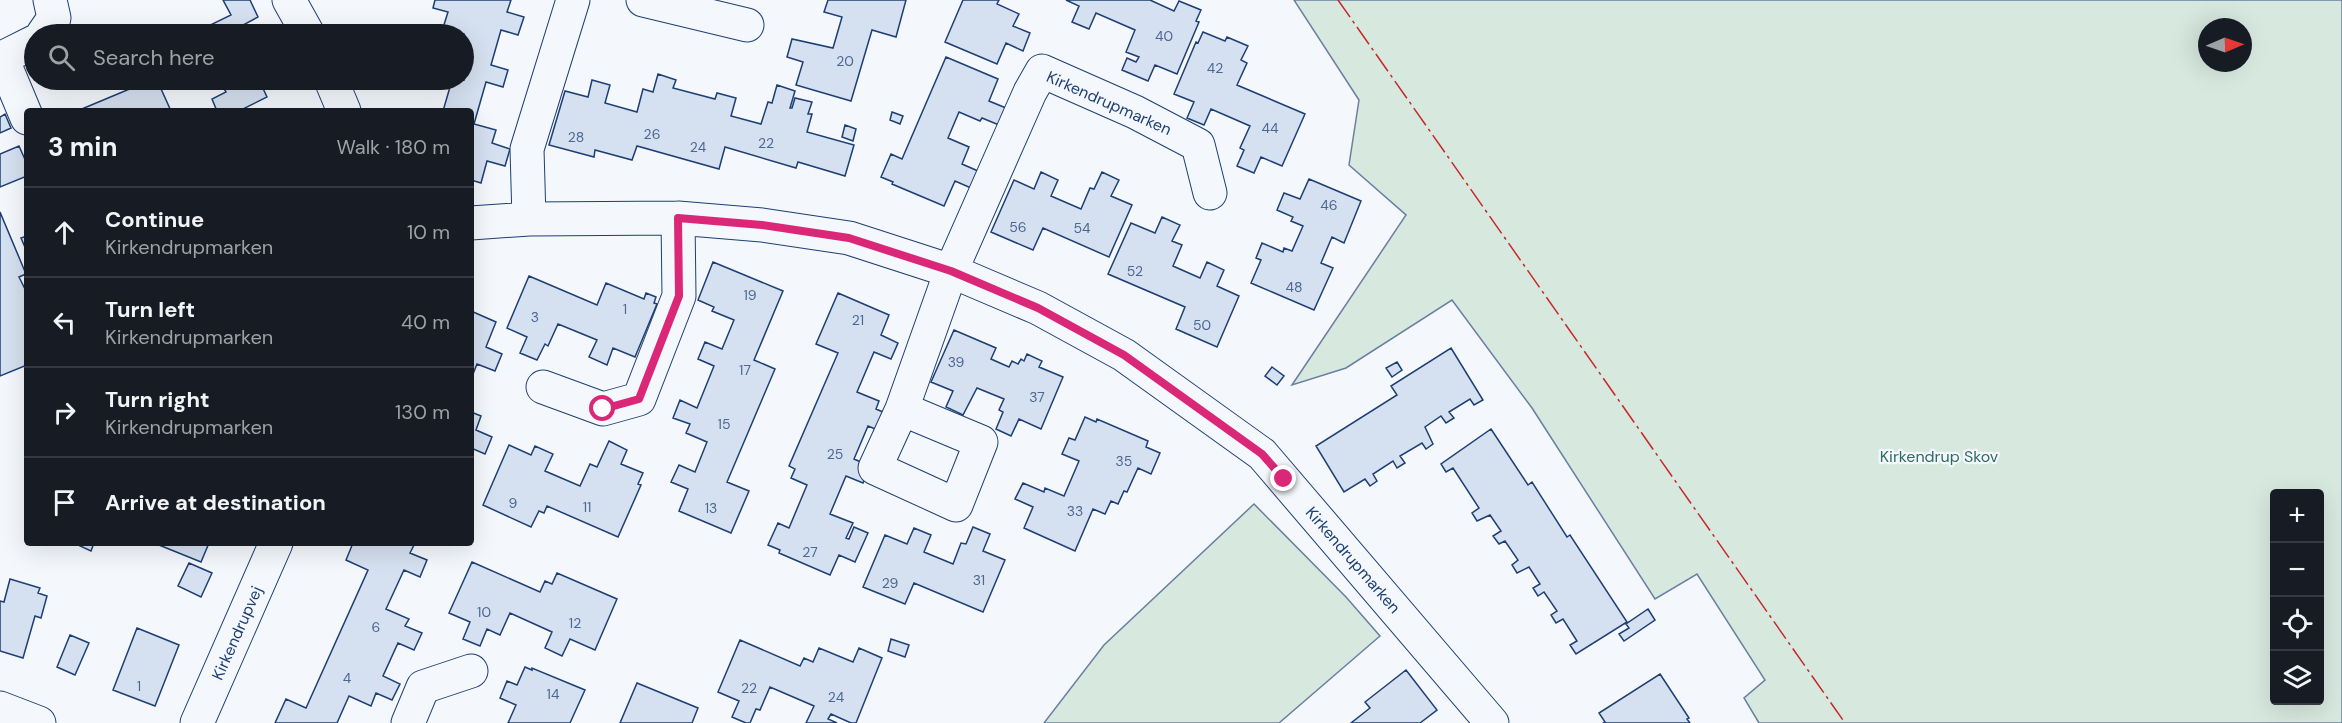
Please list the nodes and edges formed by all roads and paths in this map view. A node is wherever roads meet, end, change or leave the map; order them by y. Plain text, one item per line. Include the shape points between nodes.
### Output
1 (50, 0) edge
2 (289, 0) edge
3 (573, 0) edge
4 (643, 0) edge
5 (50, 24) edge
6 (302, 24) edge
7 (747, 25) dead end
8 (24, 47) edge
9 (1, 58) edge
10 (335, 90) edge
11 (343, 108) edge
12 (24, 111) edge
13 (1210, 193) dead end
14 (678, 218) junction
15 (529, 219) junction
16 (474, 223) edge
17 (951, 271) junction
18 (543, 387) dead end
19 (902, 409) dead end
20 (275, 546) edge
21 (471, 671) dead end
22 (0, 708) edge
23 (39, 723) edge
24 (197, 723) edge
25 (408, 723) edge
26 (1492, 723) edge

1 - 5 street via 54,18
2 - 6 street
3 - 15 street via 527,149
4 - 7 street
8 - 9 street
9 - 12 street
10 - 11 street
13 - 17 street, Kirkendrupmarken via 1198,145 1042,71
14 - 15 street, Kirkendrupmarken
14 - 17 street, Kirkendrupmarken via 849,238
14 - 18 street via 679,296 639,399 603,409
15 - 16 street, Kirkendrupmarken
17 - 19 street, Kirkendrupmarken
17 - 26 street, Kirkendrupmarken via 1038,308 1124,355 1262,454
20 - 24 street, Kirkendrupvej
21 - 25 street via 423,687
22 - 23 street

